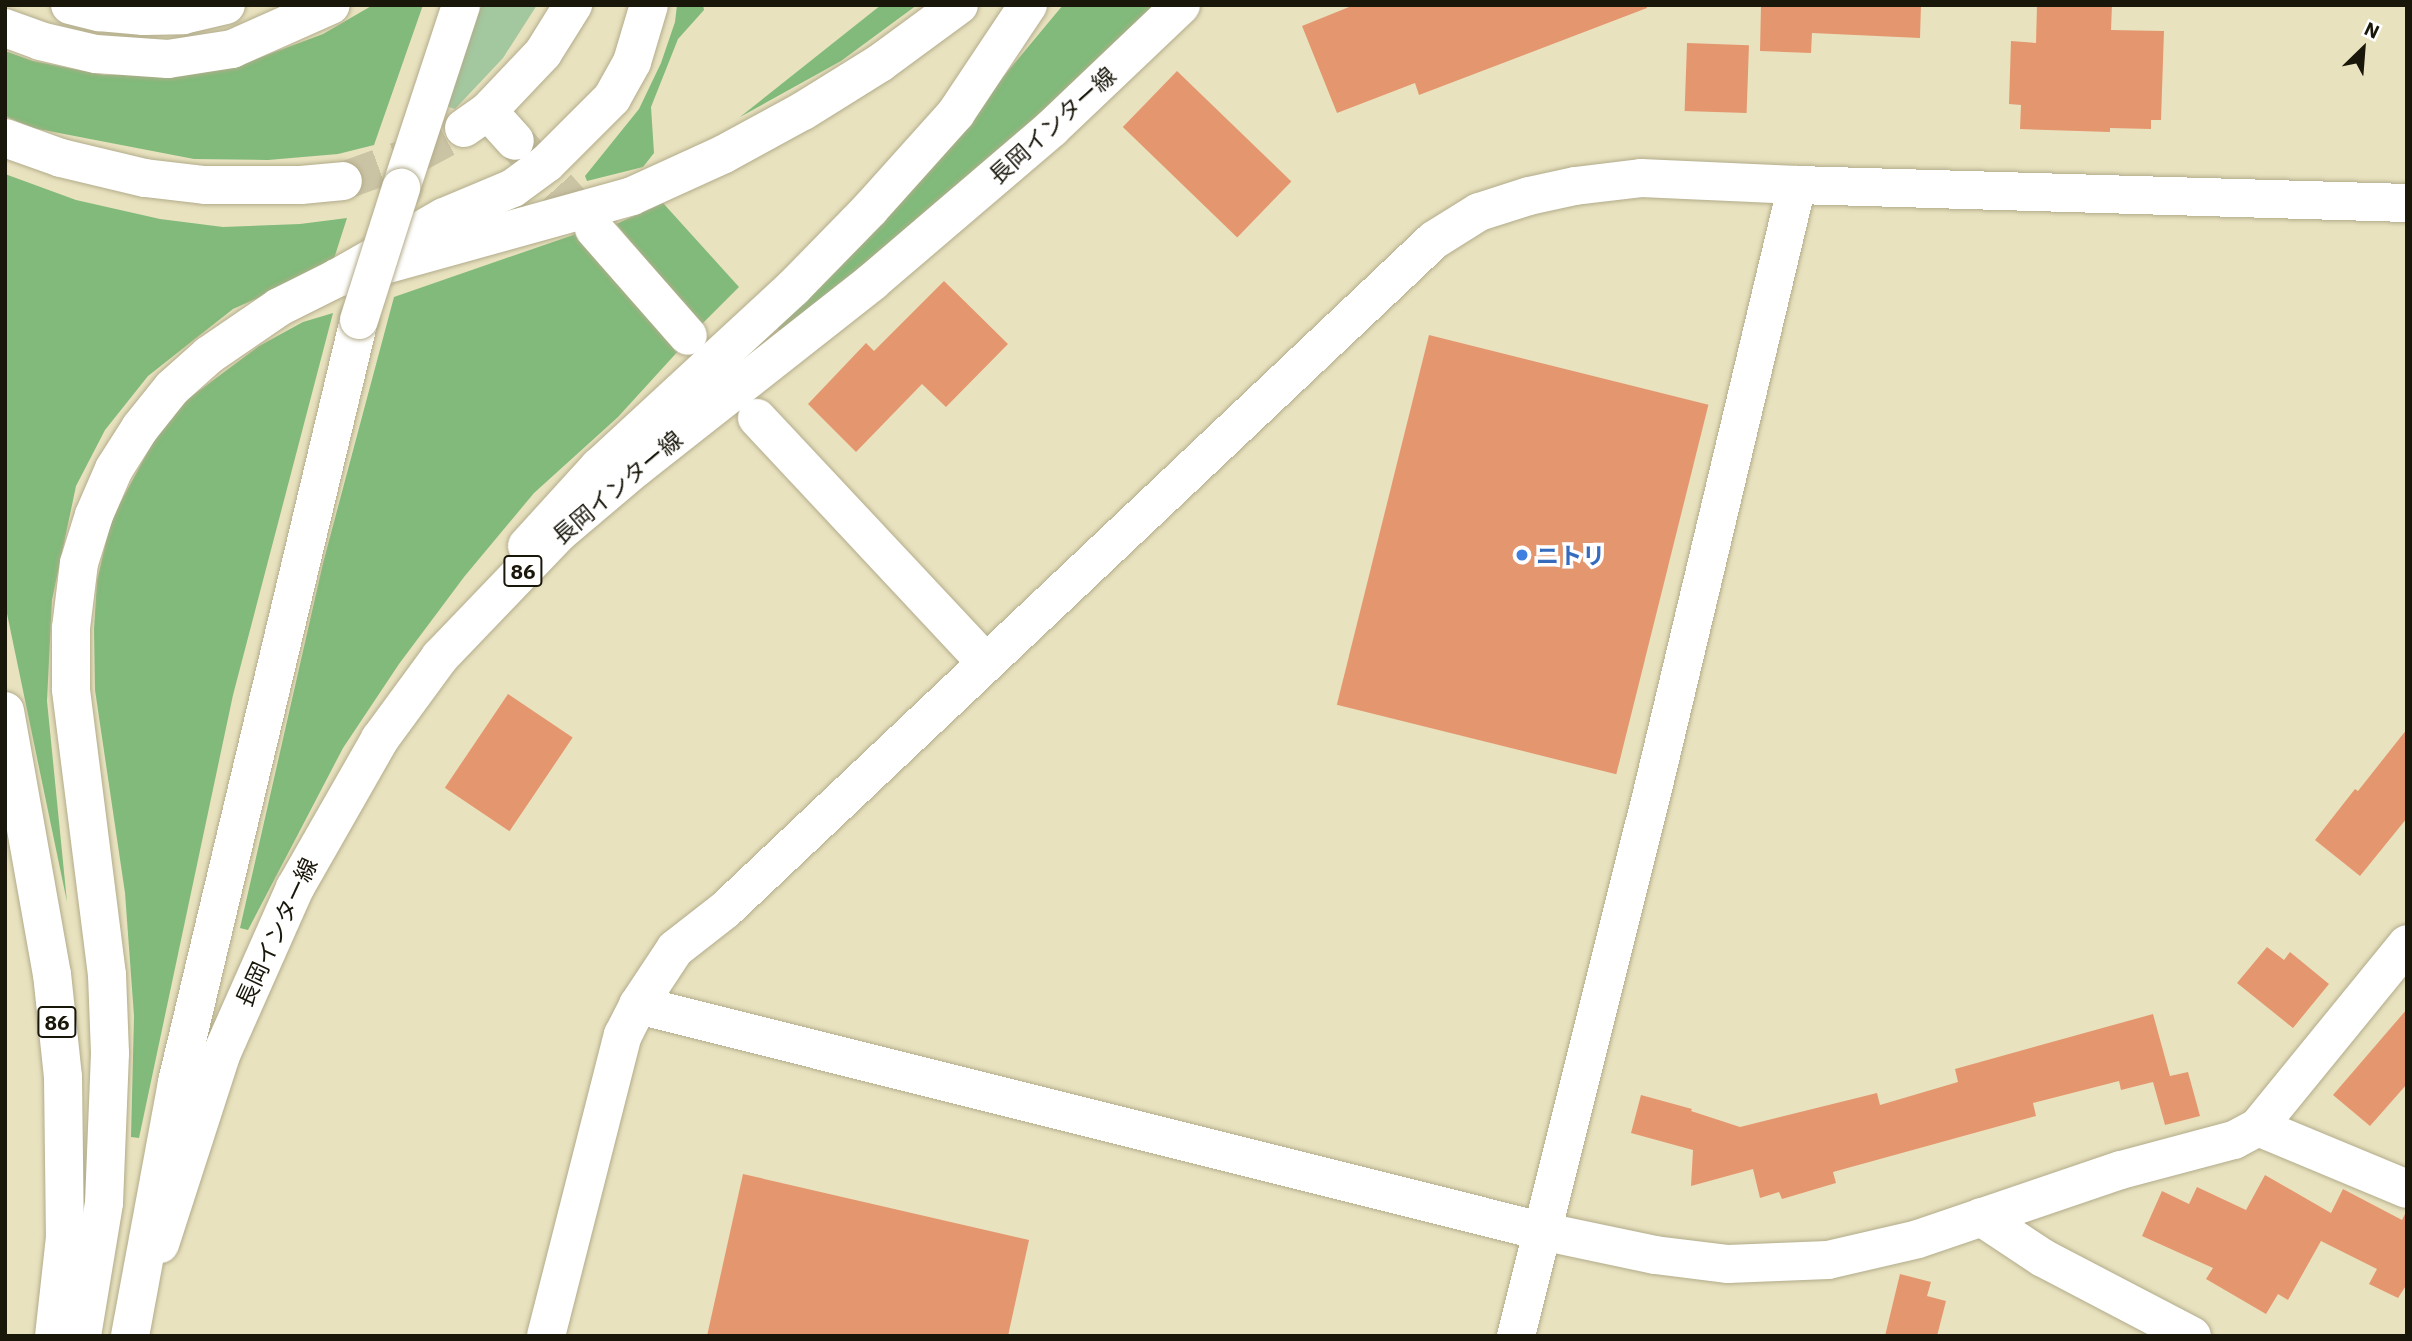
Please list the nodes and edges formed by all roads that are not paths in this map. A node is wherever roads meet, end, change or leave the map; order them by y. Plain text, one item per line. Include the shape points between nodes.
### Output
1 (70, 5) edge
2 (226, 5) edge
3 (331, 5) edge
4 (461, 5) edge
5 (573, 5) edge
6 (649, 5) edge
7 (959, 5) edge
8 (1028, 5) edge
9 (1181, 5) edge
10 (5, 28) edge
11 (5, 138) edge
12 (515, 141) tunnel mouth
13 (343, 181) tunnel mouth
14 (1797, 185) junction
15 (2407, 203) edge
16 (594, 229) tunnel mouth
17 (337, 278) junction
18 (688, 336) dead end
19 (757, 418) dead end
20 (440, 657) junction
21 (986, 663) junction
22 (5, 711) edge
23 (2407, 944) edge
24 (638, 1005) junction
25 (2258, 1127) junction
26 (2407, 1188) edge
27 (1981, 1217) junction
28 (1541, 1231) junction
29 (54, 1336) edge
30 (82, 1336) edge
31 (130, 1336) edge
32 (137, 1336) edge
33 (546, 1336) edge
34 (1516, 1336) edge
35 (2192, 1336) edge

1 - 2 main road via 144,16 183,15
3 - 10 main road via 232,49 168,59 96,54
4 - 31 main road, bridge via 359,320 177,1082
5 - 12 main road via 543,53 476,119
6 - 17 main road via 632,62 612,98 547,163 513,188 444,216
7 - 17 main road via 880,63 803,111 724,155 632,196
8 - 20 main road via 956,113 878,200 793,288 558,509
9 - 20 main road, 長岡インター線 / 86 via 1052,128 883,273 560,532
11 - 13 main road via 61,158 169,181 301,185
14 - 15 main road
14 - 21 main road via 1641,178 1576,186 1479,212 1434,240
14 - 28 main road via 1652,793
16 - 18 main road
17 - 30 main road via 279,307 209,355 172,388 114,469 79,563 71,628 71,689 107,975 110,1053 104,1203
19 - 21 main road
20 - 32 main road, 長岡インター線 / 86 via 380,738 333,815 257,969 221,1055 189,1152
21 - 24 main road via 725,910 674,949
22 - 29 main road, 86 via 52,974 64,1077 65,1237
23 - 25 main road
24 - 28 main road
24 - 33 main road via 623,1035
25 - 26 main road
25 - 27 main road via 2235,1140 2121,1170
27 - 28 main road via 1918,1239 1828,1260 1728,1264 1655,1255
27 - 35 main road via 2043,1258
28 - 34 main road

